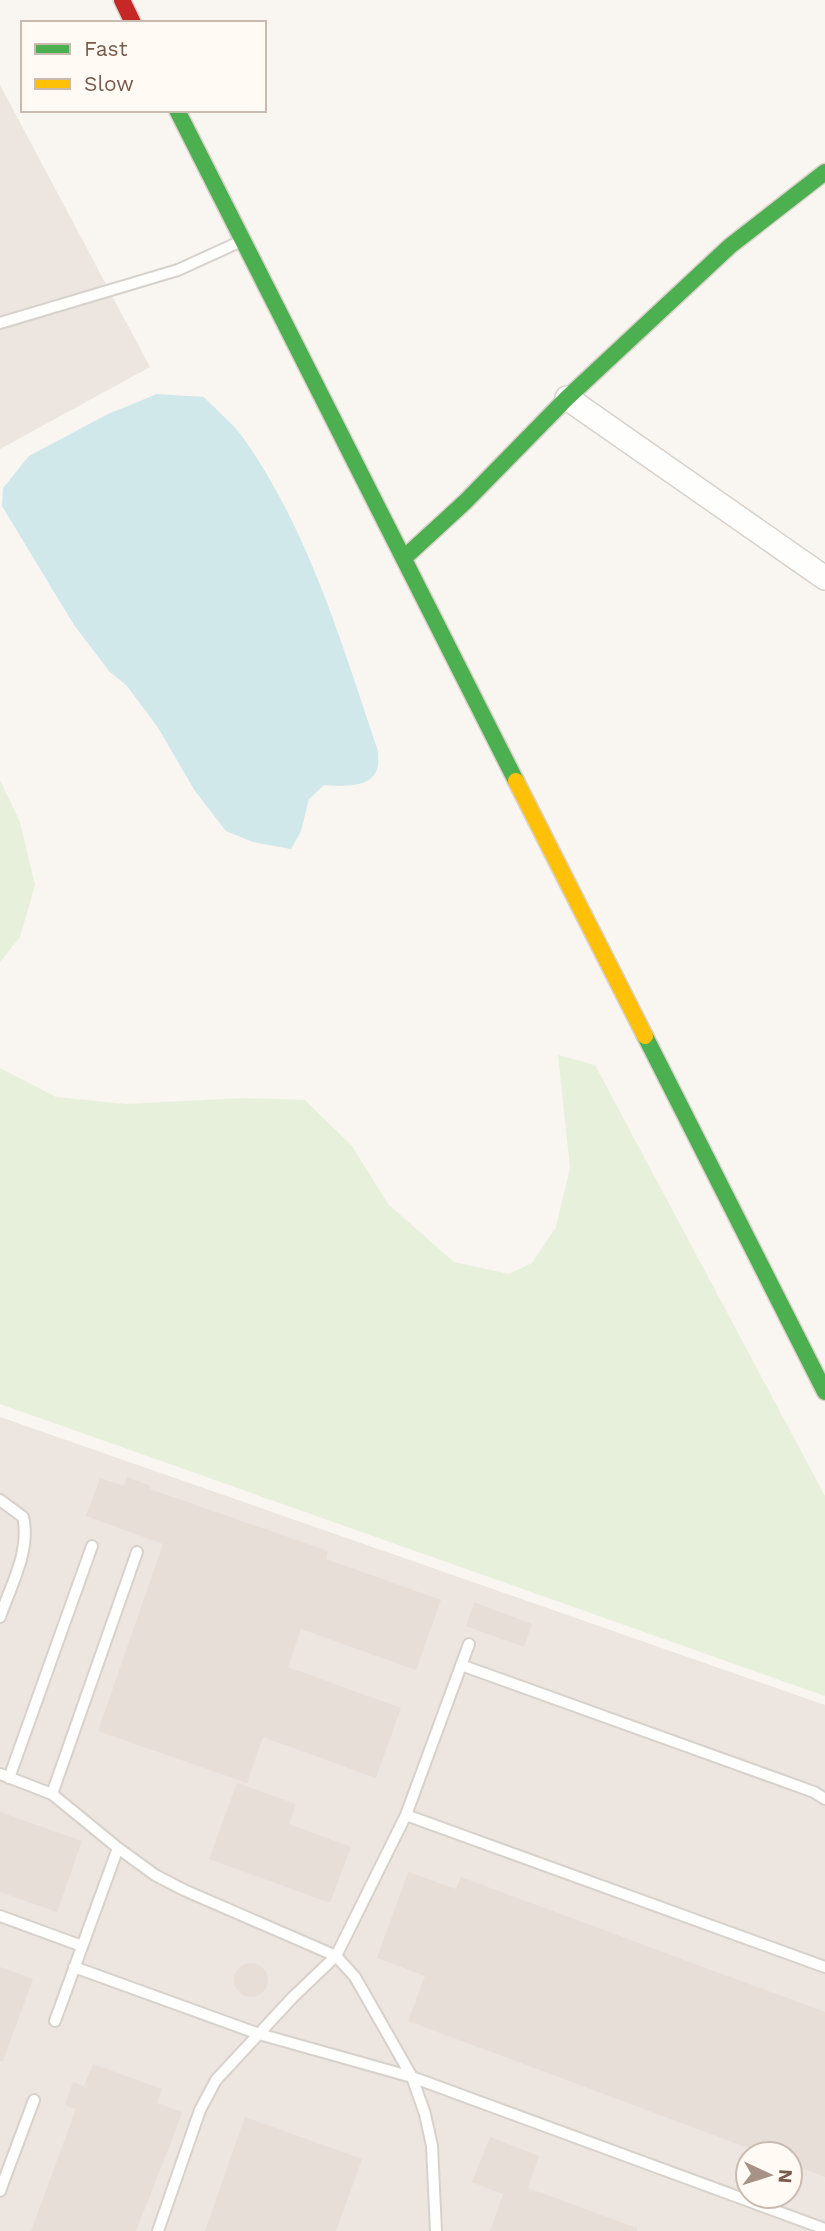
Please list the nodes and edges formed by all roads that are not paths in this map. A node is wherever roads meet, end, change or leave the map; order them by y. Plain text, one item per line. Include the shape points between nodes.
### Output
1 (122, 0) edge
2 (132, 21) edge
3 (178, 112) edge
4 (825, 172) edge
5 (242, 240) junction
6 (0, 323) edge
7 (567, 398) junction
8 (404, 558) junction
9 (825, 578) edge
10 (825, 1392) edge
11 (0, 1500) edge
12 (92, 1546) dead end
13 (137, 1552) dead end
14 (0, 1616) edge
15 (469, 1644) dead end
16 (461, 1665) junction
17 (4, 1776) edge
18 (52, 1794) junction
19 (825, 1799) edge
20 (406, 1815) junction
21 (118, 1848) junction
22 (0, 1916) edge
23 (82, 1946) junction
24 (336, 1956) junction
25 (74, 1967) junction
26 (825, 1967) edge
27 (55, 2021) dead end
28 (259, 2034) junction
29 (412, 2077) junction
30 (34, 2100) dead end
31 (0, 2191) edge
32 (825, 2229) edge
33 (158, 2231) edge
34 (436, 2231) edge

1 - 2 main road
3 - 5 main road
4 - 7 main road via 730,246
5 - 6 lane via 178,270
5 - 8 main road
7 - 8 main road
7 - 9 street
8 - 10 main road
11 - 14 lane via 23,1517 26,1528 25,1545
12 - 17 lane
13 - 18 lane
15 - 16 lane
16 - 19 lane
16 - 20 lane
17 - 18 lane
18 - 21 lane
20 - 24 lane
20 - 26 lane
21 - 23 lane
21 - 24 lane via 184,1890
22 - 23 lane
23 - 25 lane
24 - 28 lane
24 - 29 lane via 355,1977
25 - 27 lane
25 - 28 lane
28 - 29 lane
28 - 33 lane via 207,2095
29 - 32 lane
29 - 34 lane via 432,2146
30 - 31 lane

